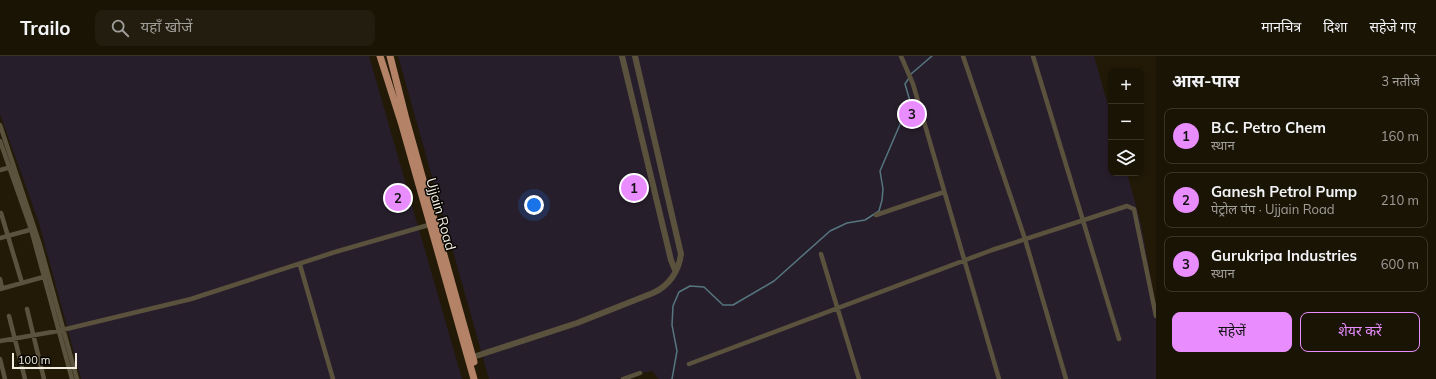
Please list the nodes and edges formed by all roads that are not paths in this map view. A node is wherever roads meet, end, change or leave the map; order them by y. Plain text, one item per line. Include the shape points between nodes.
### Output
1 (380, 56) edge
2 (390, 56) edge
3 (622, 56) edge
4 (635, 56) edge
5 (901, 56) edge
6 (963, 56) edge
7 (1033, 56) edge
8 (0, 125) edge
9 (0, 140) edge
10 (11, 167) junction
11 (0, 170) edge
12 (944, 192) junction
13 (1, 213) dead end
14 (876, 215) dead end
15 (1084, 220) junction
16 (433, 224) junction
17 (33, 229) junction
18 (9, 236) junction
19 (0, 238) edge
20 (1025, 239) junction
21 (821, 254) dead end
22 (964, 260) junction
23 (300, 265) junction
24 (675, 270) junction
25 (46, 276) junction
26 (0, 279) edge
27 (22, 283) junction
28 (1, 289) edge
29 (27, 309) dead end
30 (838, 309) junction
31 (9, 316) dead end
32 (1156, 316) edge
33 (61, 330) junction
34 (35, 336) junction
35 (15, 339) junction
36 (1119, 339) dead end
37 (0, 341) edge
38 (470, 358) junction
39 (0, 359) edge
40 (689, 364) dead end
41 (640, 373) dead end
42 (630, 378) edge
43 (5, 379) edge
44 (25, 379) edge
45 (44, 379) edge
46 (72, 379) edge
47 (77, 379) edge
48 (333, 379) edge
49 (474, 379) edge
50 (479, 379) edge
51 (623, 379) edge
52 (859, 379) edge
53 (999, 379) edge
54 (1066, 379) edge

1 - 16 main road, Ujjain Road
2 - 16 main road, Ujjain Road
3 - 24 street via 670,260
4 - 24 street via 681,254
5 - 12 street via 913,84
6 - 20 street
7 - 15 street
8 - 10 street
9 - 10 street
10 - 11 street
10 - 17 street
12 - 14 street
12 - 22 street
13 - 18 street
15 - 20 street
15 - 32 street via 1127,206 1134,209
15 - 36 street
16 - 23 street via 335,252
16 - 38 main road, Ujjain Road
17 - 18 street
17 - 25 street
18 - 19 street
18 - 27 street
20 - 22 street
20 - 54 street
21 - 30 street
22 - 30 street
22 - 53 street
23 - 33 street via 191,299
23 - 48 street
24 - 38 street via 670,283 663,289 577,323
25 - 27 street
25 - 33 street
26 - 28 street
27 - 28 street
29 - 34 street
30 - 40 street
30 - 52 street
31 - 35 street
33 - 34 street
33 - 46 street
33 - 47 street
34 - 35 street
34 - 45 street
35 - 37 street
35 - 44 street
38 - 49 main road, Ujjain Road
38 - 50 main road, Ujjain Road
39 - 43 street
41 - 42 street
42 - 51 street

